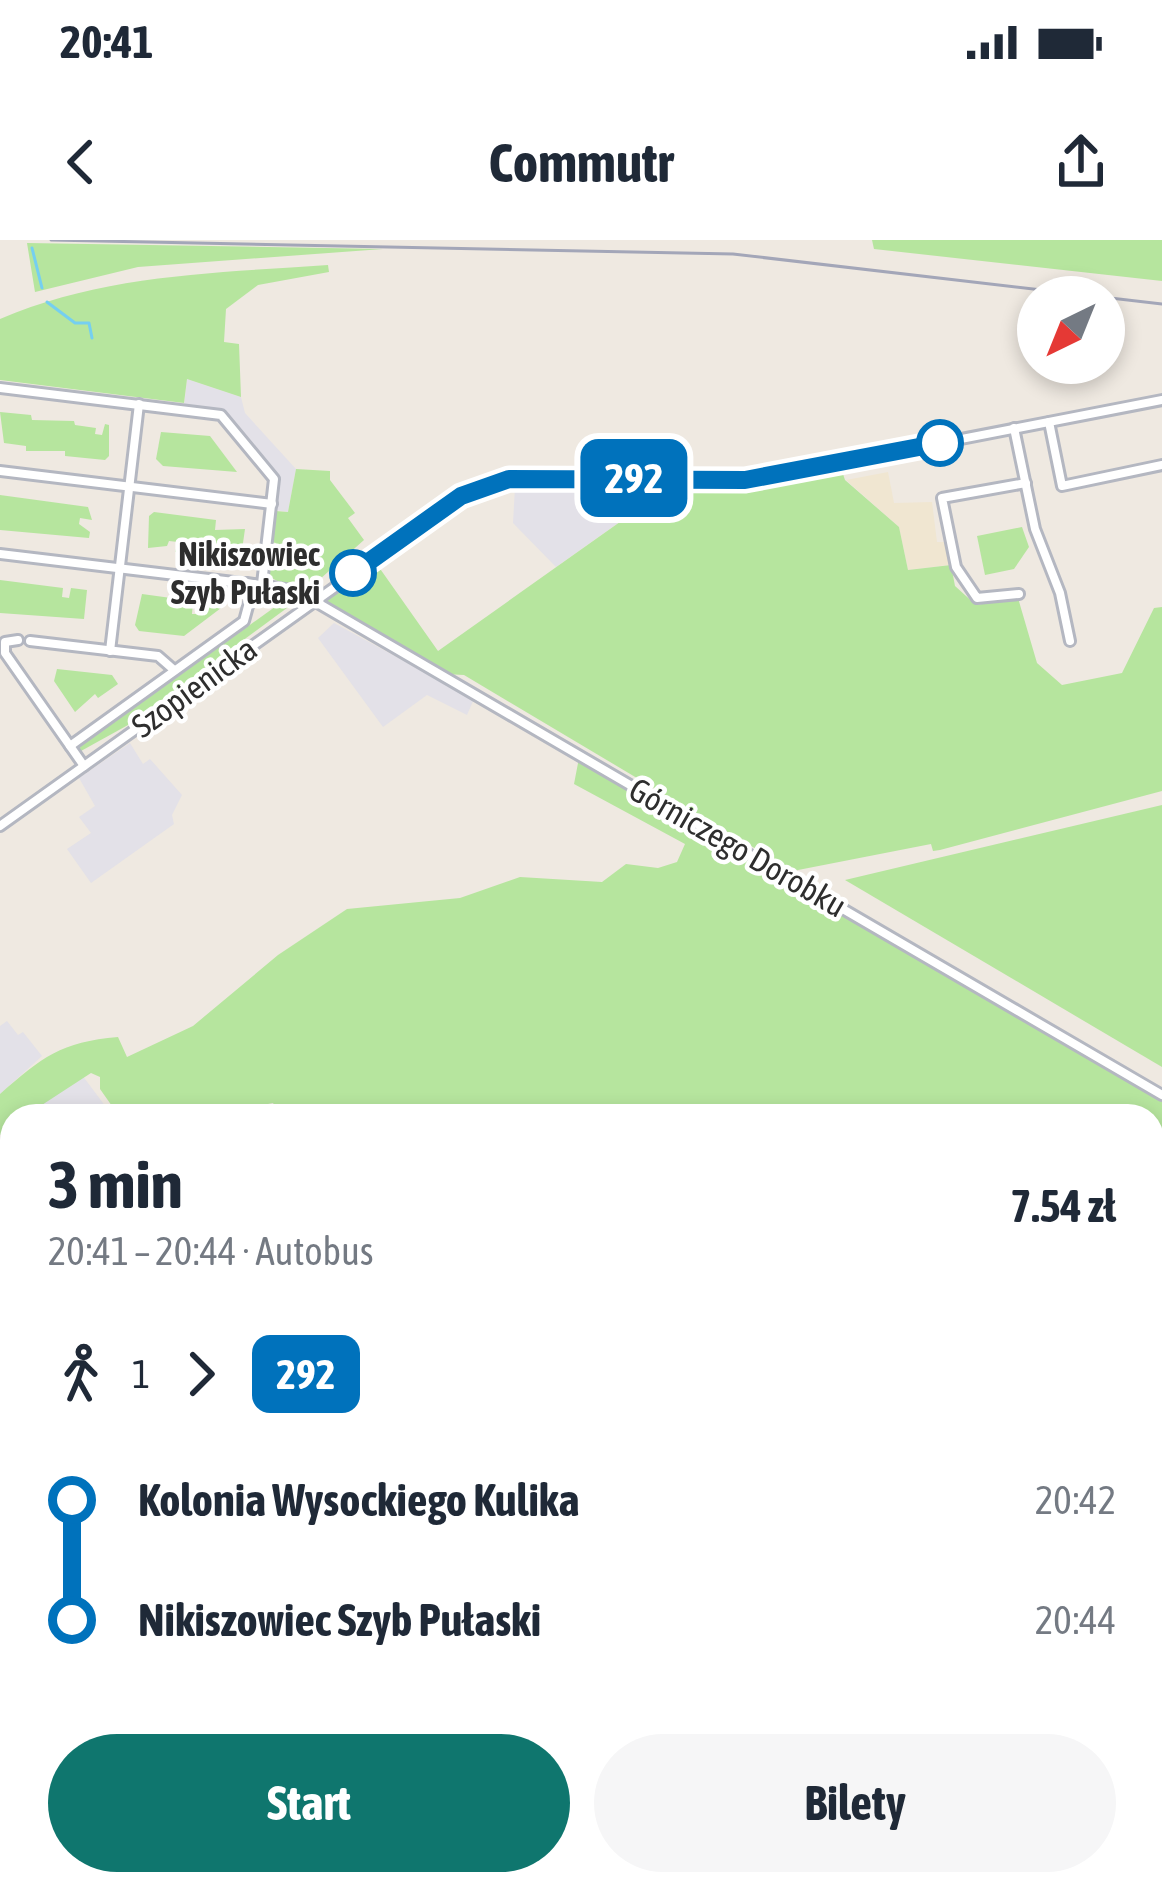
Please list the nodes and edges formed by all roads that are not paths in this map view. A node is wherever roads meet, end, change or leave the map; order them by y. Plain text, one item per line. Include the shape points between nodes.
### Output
1 (0, 388) edge
2 (1162, 400) edge
3 (139, 404) junction
4 (1049, 422) junction
5 (1015, 428) junction
6 (1162, 465) edge
7 (0, 471) edge
8 (584, 477) tunnel mouth
9 (606, 478) tunnel mouth
10 (1026, 483) junction
11 (129, 487) junction
12 (272, 504) junction
13 (0, 554) edge
14 (119, 568) junction
15 (251, 584) junction
16 (1019, 594) dead end
17 (311, 602) junction
18 (18, 640) dead end
19 (30, 641) dead end
20 (1070, 641) dead end
21 (2, 644) edge
22 (110, 651) junction
23 (174, 670) junction
24 (70, 746) junction
25 (84, 766) junction
26 (0, 826) edge
27 (1162, 1095) edge

1 - 3 street
2 - 4 street
3 - 11 street
3 - 12 street via 221,415 272,472
4 - 5 street
4 - 6 street via 1062,486
5 - 9 street via 755,479
5 - 10 street
7 - 11 street
8 - 17 street, Szopienicka via 479,488
10 - 16 street via 942,498 956,567 977,598
10 - 20 street
11 - 12 street
11 - 14 street
12 - 15 street
13 - 14 street, Górniczego Dorobku
14 - 15 street, Górniczego Dorobku
14 - 22 street
15 - 17 street, Górniczego Dorobku via 292,589
15 - 23 street via 246,619
17 - 25 street, Szopienicka
17 - 27 street, Górniczego Dorobku
18 - 21 street
19 - 22 street
21 - 24 street
22 - 23 street via 162,657
23 - 24 street
24 - 25 street
25 - 26 street, Szopienicka

